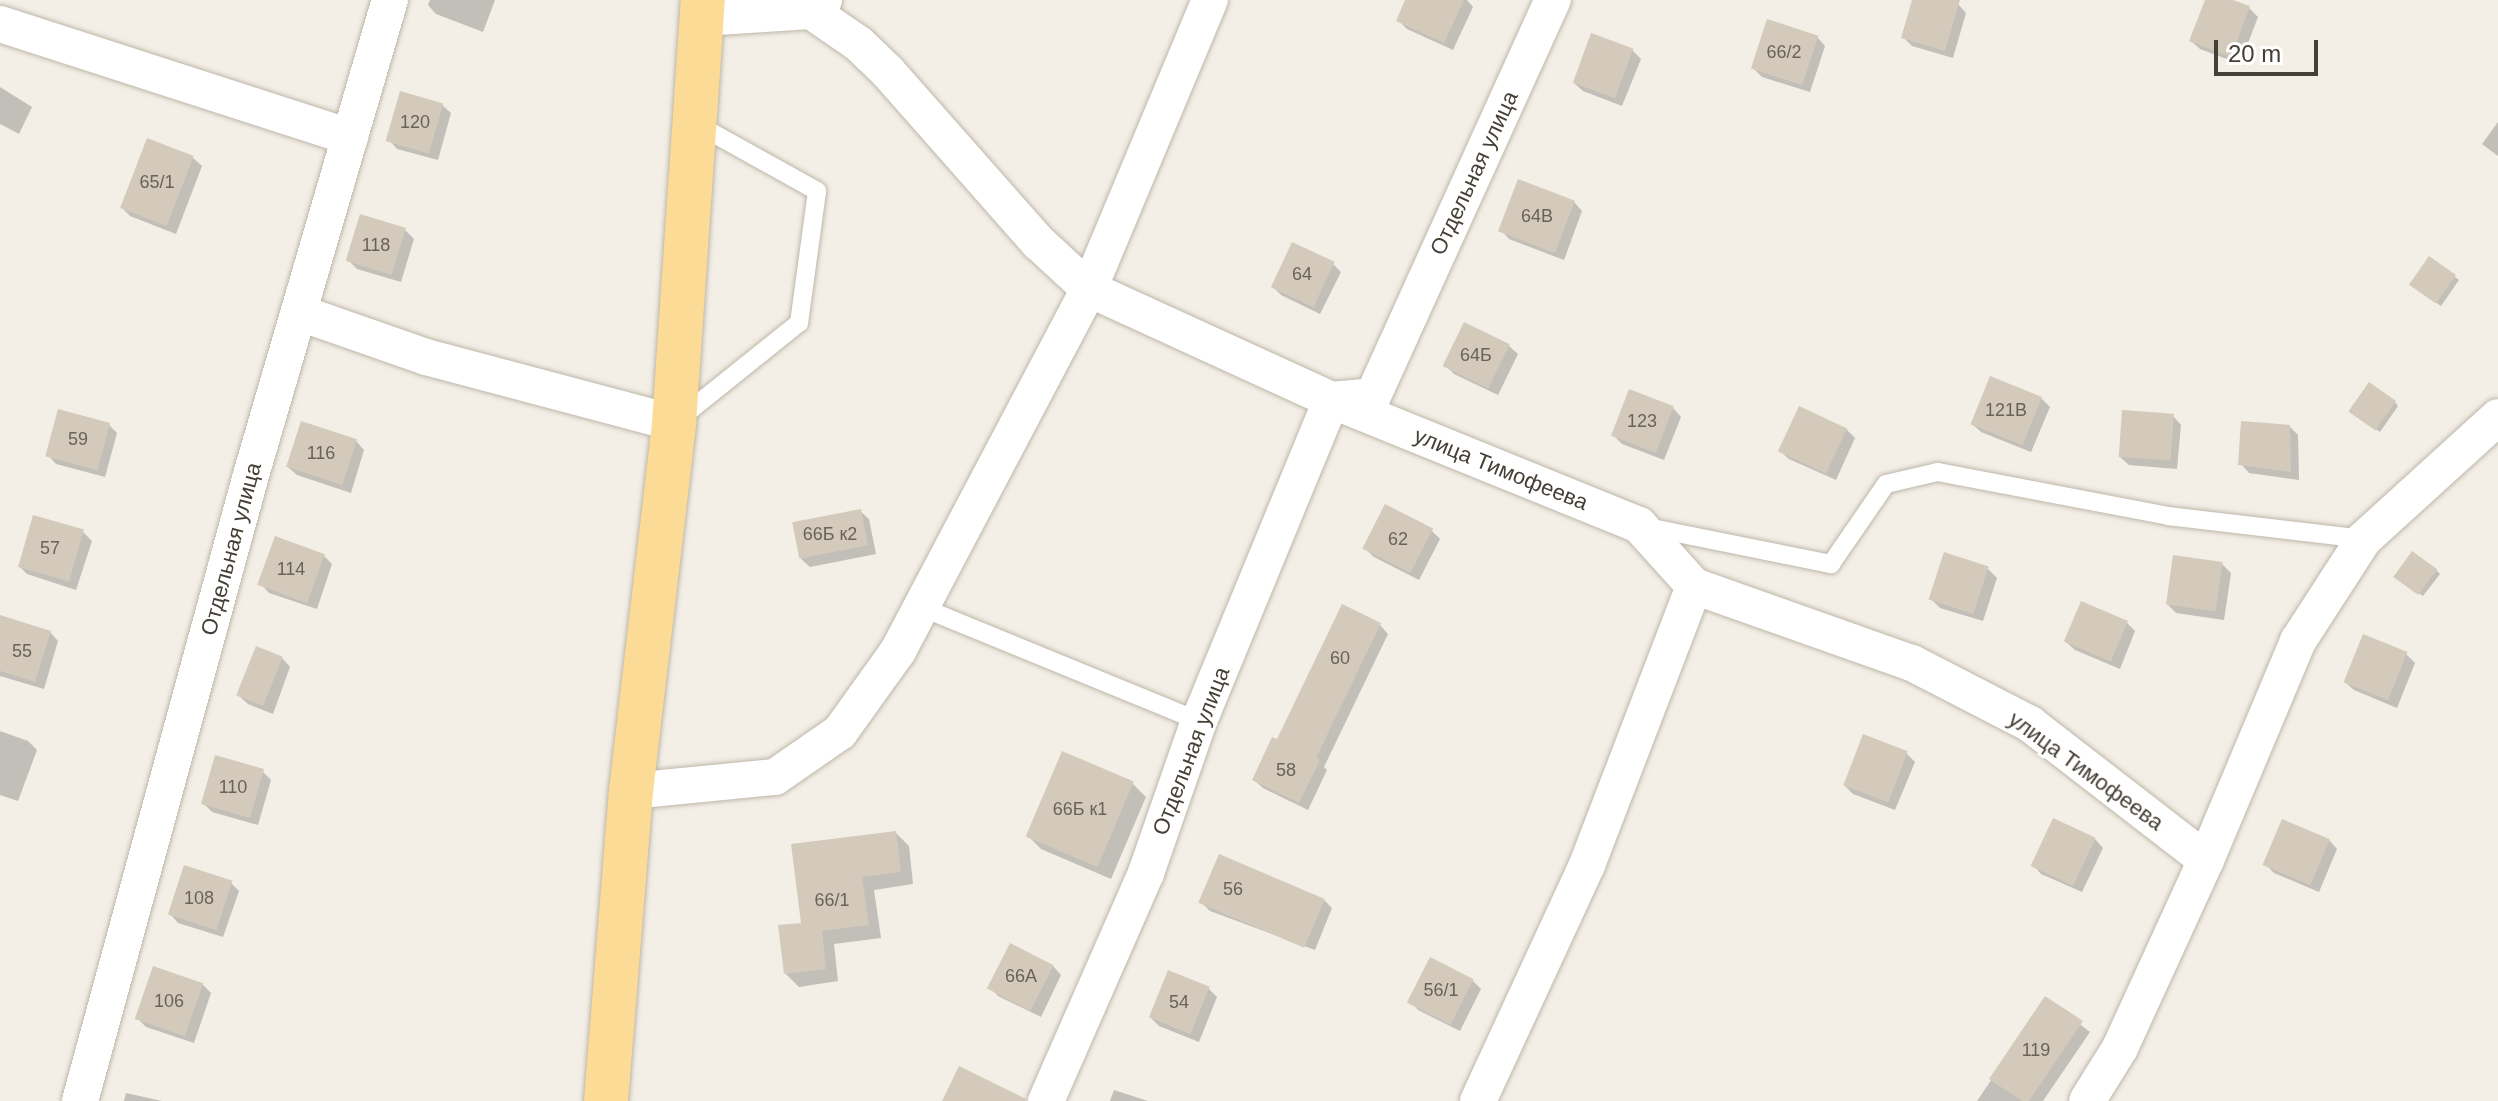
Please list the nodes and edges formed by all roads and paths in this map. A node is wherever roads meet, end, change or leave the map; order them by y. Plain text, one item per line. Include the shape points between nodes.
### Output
1 (390, 0) edge
2 (1210, 0) edge
3 (1553, 0) edge
4 (818, 5) edge
5 (702, 9) edge
6 (9, 18) edge
7 (694, 123) junction
8 (350, 137) junction
9 (1089, 289) junction
10 (300, 313) junction
11 (1331, 400) junction
12 (2498, 417) edge
13 (674, 423) junction
14 (1639, 525) junction
15 (2364, 539) junction
16 (1694, 586) junction
17 (921, 607) junction
18 (1199, 721) junction
19 (631, 791) junction
20 (2206, 860) junction
21 (80, 1101) edge
22 (606, 1101) edge
23 (1046, 1101) edge
24 (1478, 1101) edge
25 (2087, 1101) edge

1 - 8 street, Отдельная улица
2 - 9 street
3 - 11 street, Отдельная улица via 1373,396
4 - 5 street
4 - 9 street via 888,72 1038,242
5 - 7 main road
6 - 8 street
7 - 13 main road
7 - 13 lane via 817,191 799,323
8 - 10 street, Отдельная улица
9 - 11 street
9 - 17 street
10 - 13 street via 426,357
10 - 21 street, Отдельная улица
11 - 14 street, улица Тимофеева
11 - 18 street, Отдельная улица
12 - 15 street
13 - 19 main road
14 - 15 lane via 1831,564 1886,484 1938,472 2168,516
14 - 16 street, улица Тимофеева
15 - 20 street via 2298,641
16 - 20 street, улица Тимофеева via 1912,663 2030,724
16 - 24 street via 1587,865
17 - 18 lane
17 - 19 street via 898,651 840,732 775,777
18 - 23 street, Отдельная улица via 1146,873
19 - 22 main road
20 - 25 street via 2120,1048

